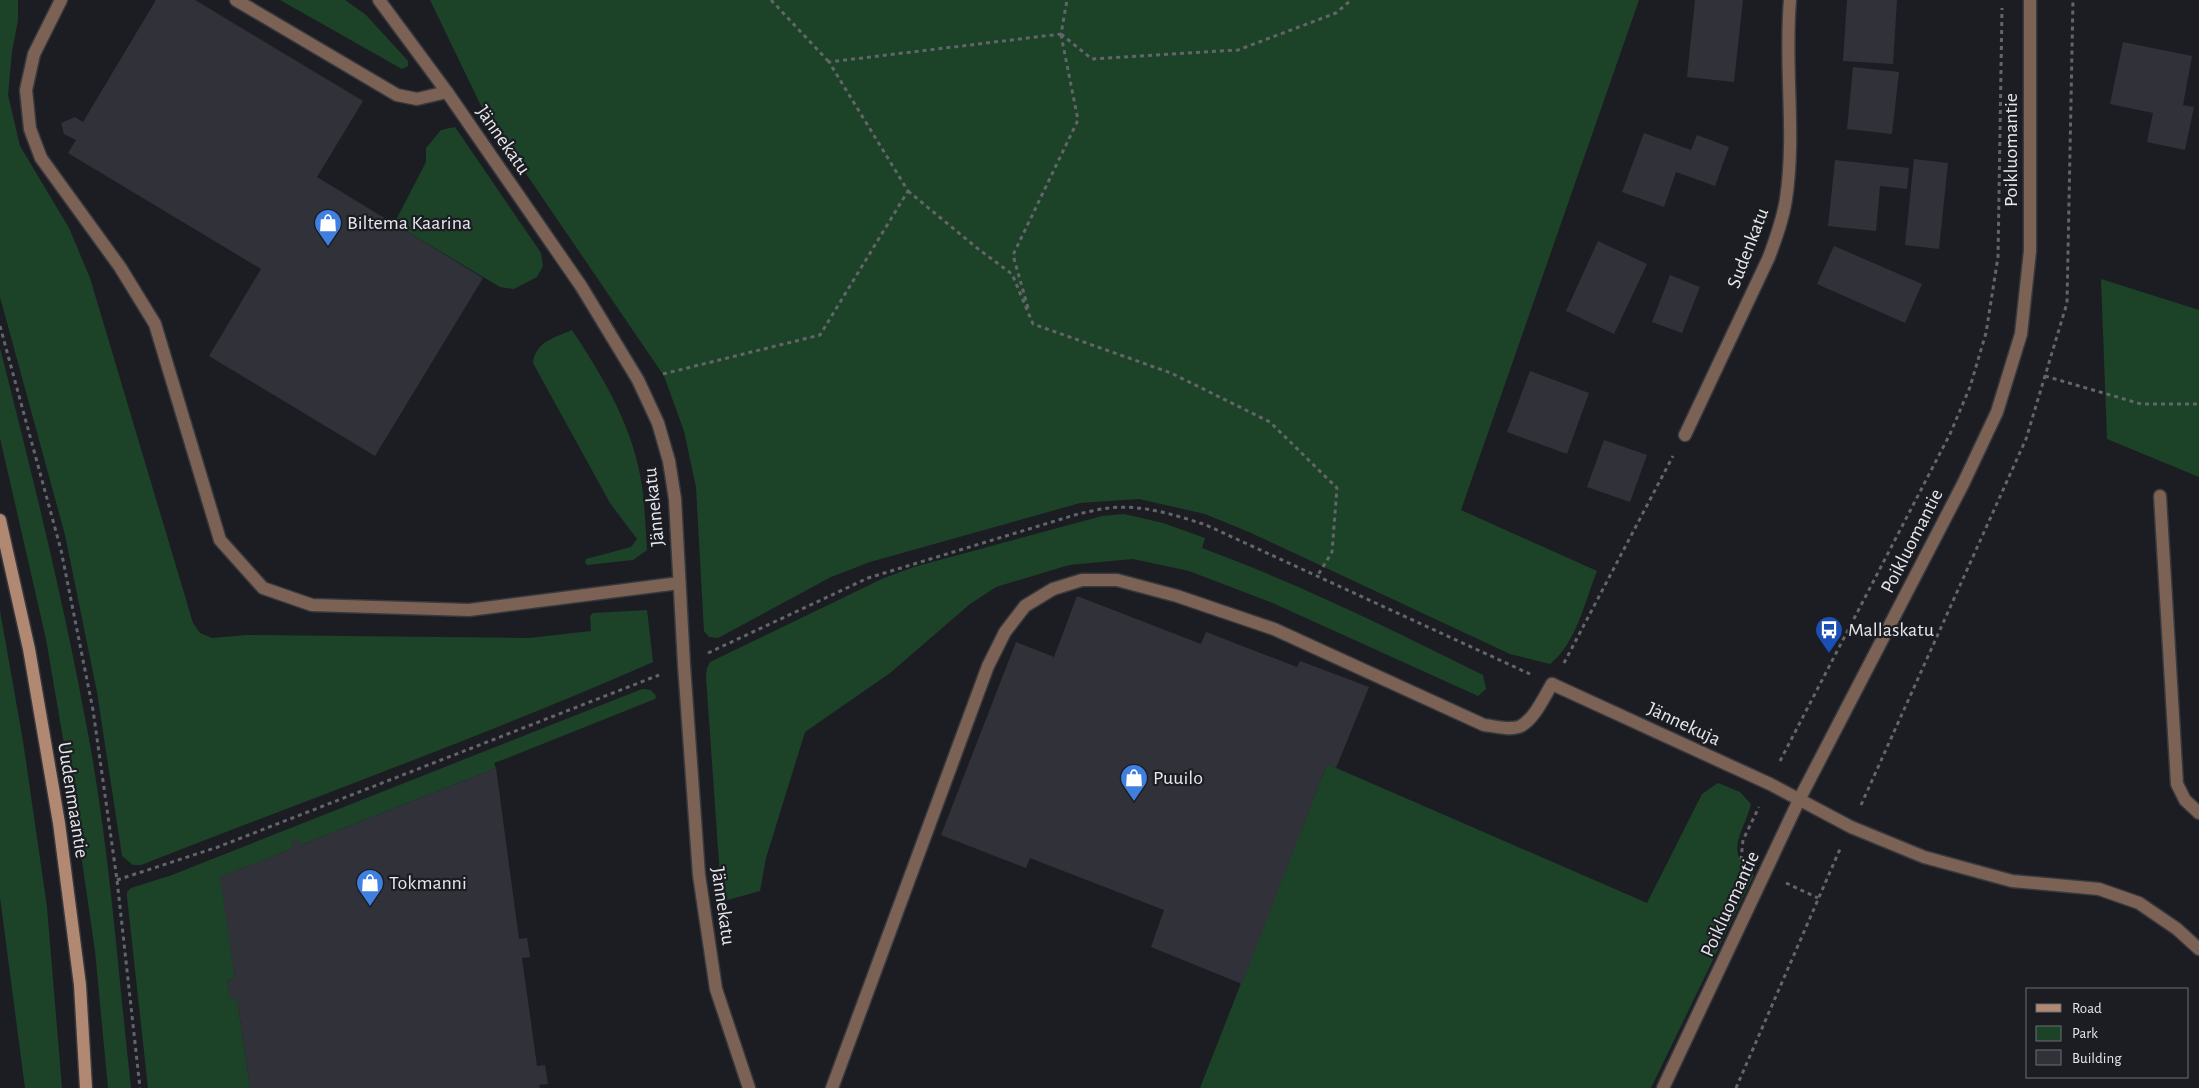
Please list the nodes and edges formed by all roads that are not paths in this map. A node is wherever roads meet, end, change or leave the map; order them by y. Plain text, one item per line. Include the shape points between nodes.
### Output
1 (61, 0) edge
2 (236, 0) edge
3 (379, 0) edge
4 (1790, 0) edge
5 (2030, 0) edge
6 (447, 92) junction
7 (1685, 435) road end
8 (2160, 496) dead end
9 (0, 520) edge
10 (679, 583) junction
11 (1800, 798) junction
12 (2199, 813) edge
13 (2199, 949) edge
14 (86, 1088) edge
15 (749, 1088) edge
16 (832, 1088) edge
17 (1664, 1088) edge

1 - 10 street via 34,54 26,90 30,129 42,158 120,267 155,324 220,540 263,588 312,606 469,610
2 - 6 street via 397,95 417,99
3 - 6 street, Jännekatu
4 - 7 street, Sudenkatu via 1786,199 1769,257
5 - 11 street, Poikluomantie via 2030,251 2021,334 1997,412 1963,484
6 - 10 street, Jännekatu via 581,286 638,380 658,423 669,461 675,499
8 - 12 street via 2177,784 2185,800
9 - 14 main road, Uudenmaantie via 29,649 59,823 80,985
10 - 15 street, Jännekatu via 699,876 716,989
11 - 13 street via 1851,826 1924,857 2012,881 2099,889 2139,903
11 - 16 street, Jännekuja via 1552,684 1534,712 1520,726 1484,725 1274,629 1177,596 1117,580 1082,580 1053,589 1025,606 1005,632 988,666
11 - 17 street, Poikluomantie

